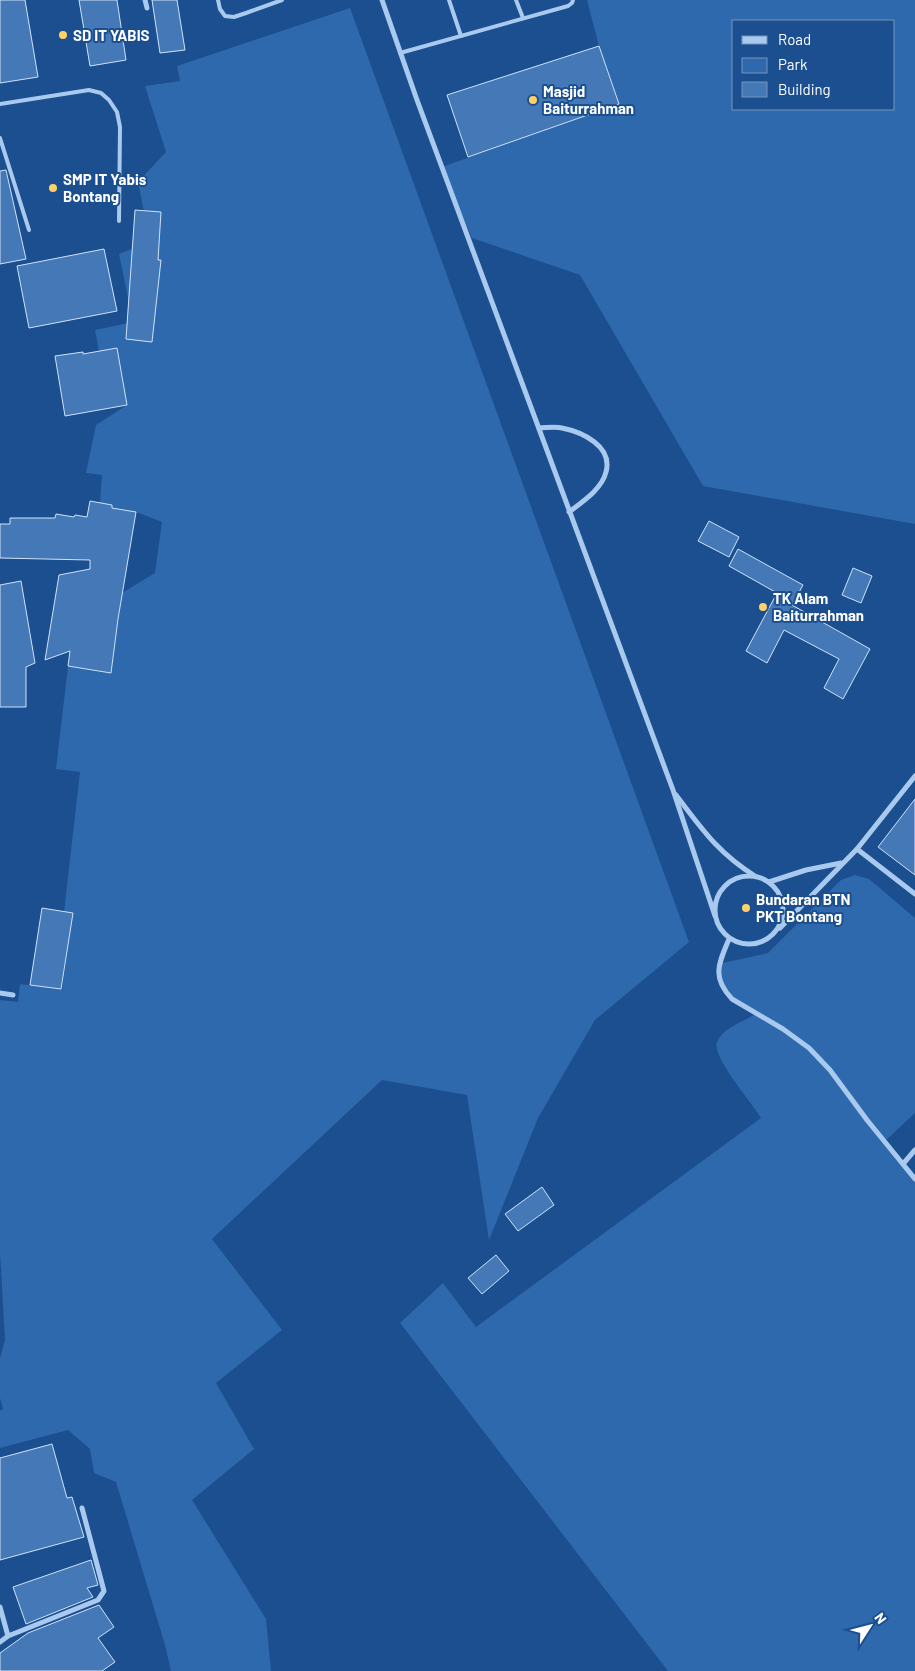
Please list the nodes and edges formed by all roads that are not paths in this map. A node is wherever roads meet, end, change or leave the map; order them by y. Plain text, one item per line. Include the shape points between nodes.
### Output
1 (145, 0) edge
2 (218, 0) edge
3 (282, 0) edge
4 (382, 0) edge
5 (449, 0) edge
6 (516, 0) edge
7 (572, 0) edge
8 (147, 8) dead end
9 (522, 18) junction
10 (461, 36) junction
11 (400, 53) junction
12 (0, 104) edge
13 (0, 138) edge
14 (119, 221) dead end
15 (29, 230) dead end
16 (539, 428) junction
17 (569, 512) junction
18 (915, 776) edge
19 (673, 790) junction
20 (857, 849) junction
21 (842, 863) junction
22 (756, 876) junction
23 (769, 882) junction
24 (915, 894) edge
25 (715, 916) junction
26 (778, 930) junction
27 (729, 939) junction
28 (0, 993) edge
29 (13, 995) dead end
30 (915, 1150) edge
31 (903, 1164) junction
32 (915, 1178) edge
33 (82, 1508) dead end
34 (0, 1607) edge
35 (8, 1636) junction
36 (0, 1642) edge

1 - 8 street
2 - 3 lane via 225,16
4 - 11 street
5 - 10 lane
6 - 9 lane
7 - 9 lane via 568,6
9 - 10 lane
10 - 11 lane
11 - 16 street
12 - 14 lane via 89,90 109,100 117,112 120,128
13 - 15 lane
16 - 17 street
16 - 17 street via 560,427 591,438 601,448 606,460 606,472 599,486
17 - 19 street
18 - 20 street
19 - 22 street via 718,848
19 - 25 street
20 - 21 street
20 - 24 street
21 - 23 street
21 - 26 street
22 - 23 street
22 - 25 street via 730,881 715,903
23 - 26 street via 783,904 783,918
25 - 27 street
26 - 27 street via 768,940 755,945
27 - 31 street via 718,964 726,992 808,1048 830,1070
28 - 29 street
30 - 31 street
31 - 32 street
33 - 35 street via 103,1595 98,1600
34 - 35 street
35 - 36 street

